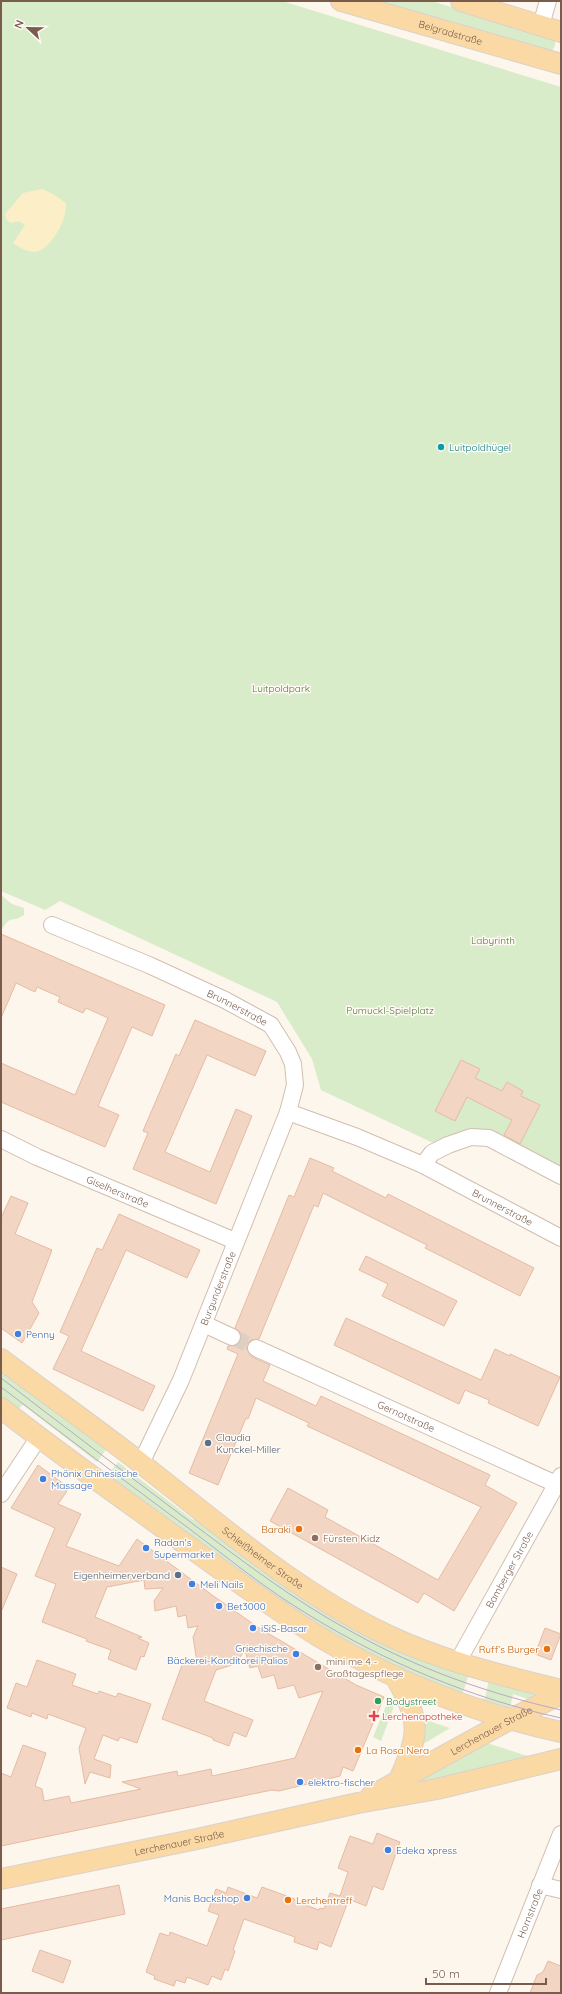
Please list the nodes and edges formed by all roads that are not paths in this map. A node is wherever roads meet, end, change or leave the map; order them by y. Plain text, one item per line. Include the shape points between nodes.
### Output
1 (341, 1) edge
2 (461, 1) edge
3 (548, 1) edge
4 (555, 31) edge
5 (561, 64) edge
6 (52, 925) dead end
7 (288, 1112) junction
8 (1, 1139) edge
9 (423, 1165) junction
10 (561, 1176) edge
11 (561, 1238) edge
12 (235, 1241) junction
13 (204, 1324) junction
14 (232, 1337) tunnel mouth
15 (256, 1348) tunnel mouth
16 (1, 1359) edge
17 (1, 1408) edge
18 (38, 1437) junction
19 (141, 1463) junction
20 (559, 1480) edge
21 (1, 1494) edge
22 (457, 1663) junction
23 (395, 1676) junction
24 (561, 1690) edge
25 (561, 1694) edge
26 (510, 1720) junction
27 (561, 1732) edge
28 (561, 1759) edge
29 (399, 1780) junction
30 (358, 1803) junction
31 (561, 1834) edge
32 (1, 1879) edge
33 (540, 1884) junction
34 (561, 1890) edge
35 (498, 1993) edge

1 - 5 main road, Belgradstraße
2 - 4 main road
3 - 4 street
6 - 7 street, Brunnerstraße via 225,1000 271,1026 293,1064 295,1085
7 - 9 street, Brunnerstraße
7 - 12 street, Burgunderstraße
8 - 12 street, Giselherstraße via 37,1157
9 - 10 street via 432,1153 448,1145 470,1137 489,1138
9 - 11 street, Brunnerstraße
12 - 13 street, Burgunderstraße
13 - 14 street
13 - 19 street, Burgunderstraße via 181,1380
15 - 20 street, Gernotstraße
16 - 19 main road, Schleißheimer Straße
17 - 18 main road
18 - 21 street
18 - 23 main road via 287,1616
19 - 22 main road, Schleißheimer Straße via 261,1558 307,1590 384,1633
20 - 22 street, Bamberger Straße
22 - 24 main road, Schleißheimer Straße
23 - 26 main road
23 - 29 main road via 415,1722 414,1743
25 - 26 main road, Lerchenauer Straße
26 - 27 main road
26 - 29 main road, Lerchenauer Straße
28 - 30 main road, Lerchenauer Straße via 437,1789
29 - 30 main road, Lerchenauer Straße
30 - 32 main road, Lerchenauer Straße
31 - 33 street, Hornstraße
33 - 34 street
33 - 35 street, Hornstraße

